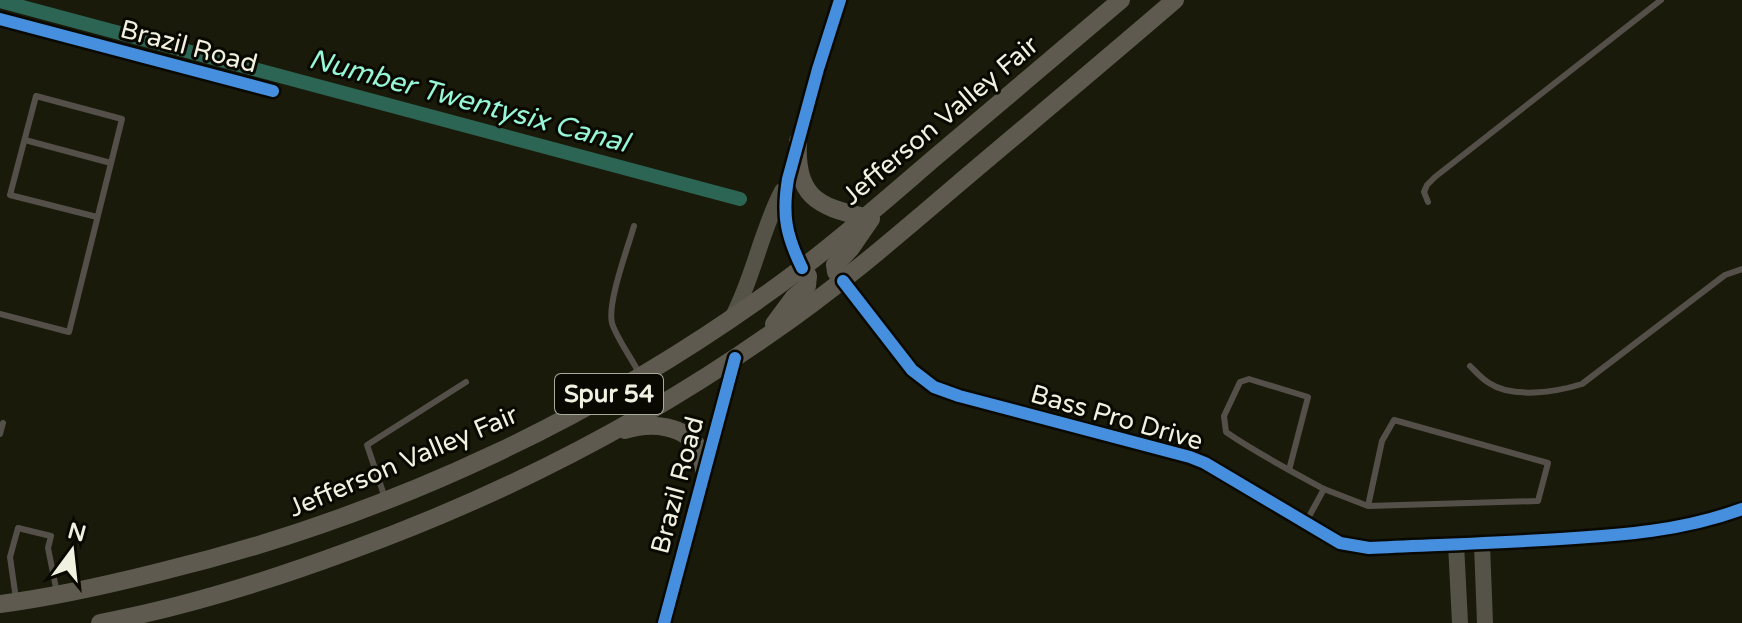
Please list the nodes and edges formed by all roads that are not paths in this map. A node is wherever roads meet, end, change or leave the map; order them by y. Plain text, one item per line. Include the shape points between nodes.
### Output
1 (840, 0) edge
2 (1121, 0) edge
3 (1175, 0) edge
4 (1661, 0) edge
5 (0, 19) edge
6 (273, 91) dead end
7 (25, 140) junction
8 (798, 141) junction
9 (111, 163) junction
10 (788, 179) junction
11 (885, 201) junction
12 (1428, 202) dead end
13 (97, 217) junction
14 (865, 217) junction
15 (634, 226) dead end
16 (802, 268) junction
17 (1742, 269) edge
18 (843, 281) junction
19 (0, 314) edge
20 (733, 316) junction
21 (759, 342) junction
22 (735, 358) junction
23 (1470, 366) dead end
24 (641, 376) junction
25 (466, 382) dead end
26 (3, 423) dead end
27 (0, 434) edge
28 (603, 437) junction
29 (704, 470) junction
30 (1289, 470) junction
31 (1324, 489) junction
32 (386, 502) junction
33 (1368, 506) junction
34 (1742, 509) edge
35 (1306, 522) junction
36 (1456, 544) junction
37 (1482, 544) junction
38 (57, 594) junction
39 (8, 603) edge
40 (100, 623) edge
41 (664, 623) edge
42 (1460, 623) edge
43 (1485, 623) edge

1 - 8 street
2 - 11 main road, Jefferson Valley Fair / Spur 54
3 - 18 main road, Spur 54
4 - 12 lane via 1435,177 1424,192
5 - 6 street, Brazil Road
7 - 9 lane
7 - 9 lane via 36,96 94,111 122,119
7 - 13 lane via 10,195
8 - 10 street
8 - 14 main road via 799,173 810,193 830,207
9 - 13 lane
10 - 16 street via 787,233
10 - 20 street
11 - 14 main road, Jefferson Valley Fair / Spur 54
11 - 18 main road via 835,265
13 - 19 lane via 69,332
14 - 16 main road, Jefferson Valley Fair / Spur 54
15 - 24 lane via 613,300 612,324
16 - 20 main road, Jefferson Valley Fair / Spur 54
16 - 21 main road via 807,286
17 - 23 lane via 1725,275 1582,384 1564,390 1505,391
18 - 21 main road, Spur 54
18 - 35 street, Bass Pro Drive via 912,370 934,387 1190,457
20 - 24 main road, Jefferson Valley Fair / Spur 54
21 - 22 main road, Spur 54
22 - 28 main road, Spur 54
22 - 29 street, Brazil Road
24 - 32 main road, Jefferson Valley Fair / Spur 54 via 552,426
25 - 32 lane via 367,445
26 - 27 lane
28 - 29 main road via 633,427 664,426 691,440
28 - 40 main road, Spur 54 via 454,510 299,570
29 - 41 street, Brazil Road
30 - 30 lane via 1226,432 1224,416 1240,382 1249,379 1308,397
30 - 31 lane
31 - 33 lane
31 - 35 lane
32 - 38 main road, Jefferson Valley Fair / Spur 54 via 217,558
33 - 33 lane via 1538,501 1548,463 1394,420 1382,441
34 - 37 street, Bass Pro Drive via 1671,529
35 - 36 street, Bass Pro Drive via 1350,546
36 - 37 street, Bass Pro Drive
36 - 42 street
37 - 43 street
38 - 39 main road, Jefferson Valley Fair / Spur 54
38 - 39 lane via 48,548 51,536 18,528 10,557

